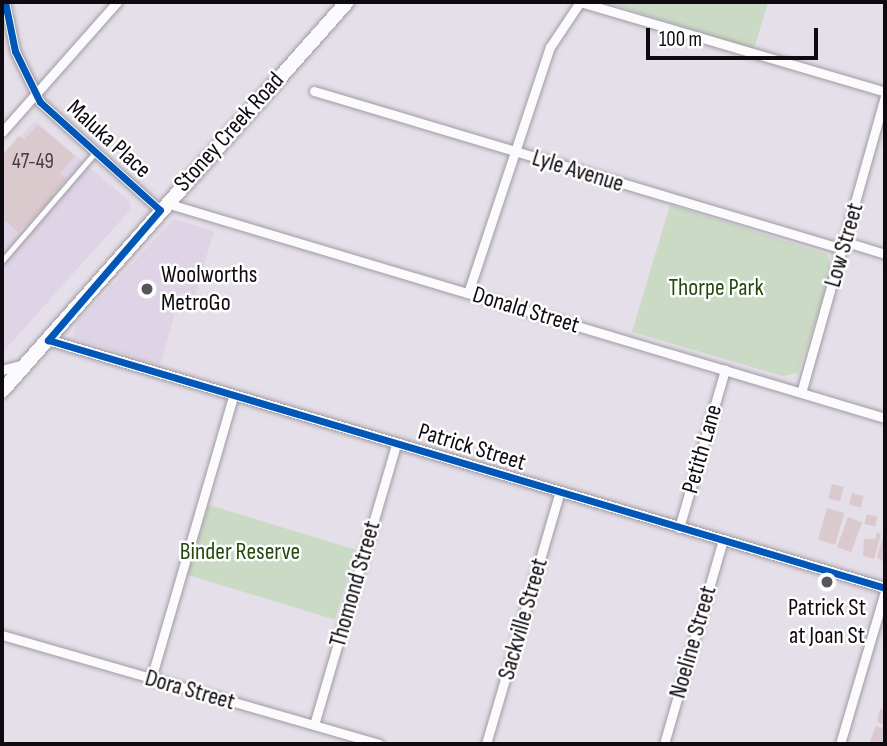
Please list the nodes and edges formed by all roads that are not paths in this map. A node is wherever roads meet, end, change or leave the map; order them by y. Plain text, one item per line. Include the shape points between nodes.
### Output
1 (5, 2) edge
2 (117, 2) edge
3 (347, 2) edge
4 (580, 2) edge
5 (314, 90) dead end
6 (35, 94) junction
7 (885, 94) edge
8 (2, 132) edge
9 (515, 152) junction
10 (95, 153) junction
11 (163, 206) junction
12 (844, 246) junction
13 (885, 254) edge
14 (2, 261) edge
15 (468, 292) junction
16 (48, 340) junction
17 (28, 362) junction
18 (2, 370) edge
19 (725, 370) junction
20 (2, 391) edge
21 (801, 393) junction
22 (233, 397) junction
23 (885, 418) edge
24 (396, 444) junction
25 (559, 494) junction
26 (678, 528) junction
27 (723, 540) junction
28 (885, 590) edge
29 (2, 635) edge
30 (151, 679) junction
31 (314, 725) junction
32 (379, 744) edge
33 (486, 744) edge
34 (664, 744) edge
35 (840, 744) edge

1 - 6 street via 15,51
2 - 6 street
3 - 11 main road, Stoney Creek Road
4 - 7 street
4 - 9 street via 550,47
5 - 9 street, Lyle Avenue
6 - 8 street
6 - 10 street, Maluka Place
7 - 12 street, Low Street
9 - 12 street, Lyle Avenue
9 - 15 street
10 - 11 street, Maluka Place
10 - 14 lane
11 - 15 street, Donald Street
11 - 16 main road, Stoney Creek Road
12 - 13 street, Lyle Avenue
12 - 21 street, Low Street
15 - 19 street, Donald Street
16 - 17 main road, Stoney Creek Road
16 - 22 street, Patrick Street
17 - 18 street
17 - 20 main road, Stoney Creek Road
19 - 21 street, Donald Street
19 - 26 street, Petith Lane
21 - 23 street, Donald Street
22 - 24 street, Patrick Street
22 - 30 street
24 - 25 street, Patrick Street
24 - 31 street, Thomond Street
25 - 26 street, Patrick Street
25 - 33 street, Sackville Street
26 - 27 street, Patrick Street
27 - 28 street, Patrick Street
27 - 34 street, Noeline Street
28 - 35 street
29 - 30 street, Dora Street
30 - 31 street, Dora Street
31 - 32 street, Dora Street

